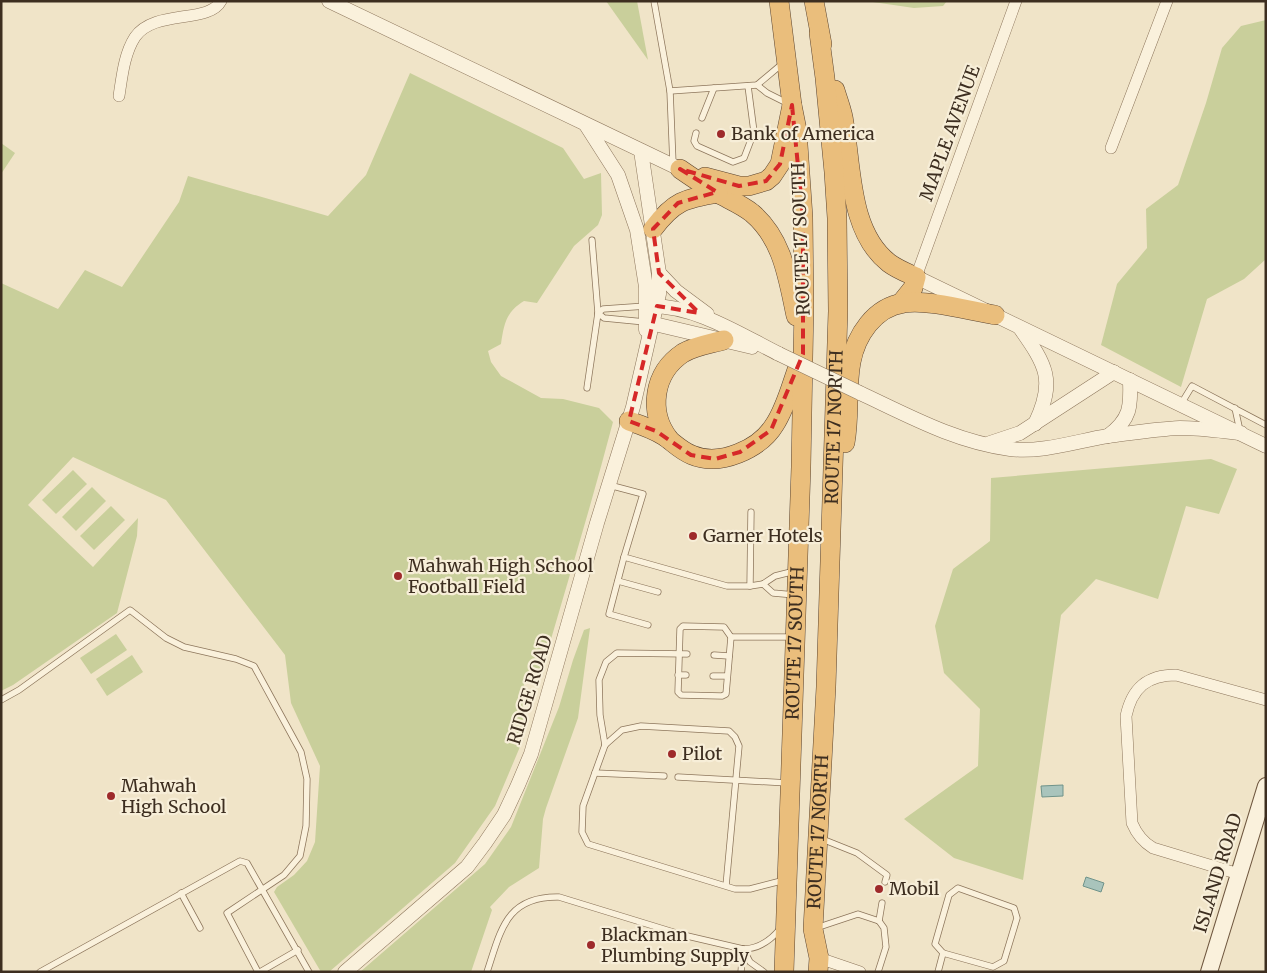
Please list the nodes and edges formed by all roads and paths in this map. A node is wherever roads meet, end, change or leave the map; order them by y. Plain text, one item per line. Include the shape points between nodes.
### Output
1 (221, 1) edge
2 (329, 1) edge
3 (654, 1) edge
4 (780, 1) edge
5 (814, 1) edge
6 (1016, 1) edge
7 (1166, 1) edge
8 (819, 33) junction
9 (787, 60) junction
10 (757, 85) junction
11 (748, 86) junction
12 (714, 88) junction
13 (670, 92) junction
14 (119, 96) dead end
15 (792, 106) junction
16 (702, 118) dead end
17 (586, 125) junction
18 (696, 133) dead end
19 (1111, 148) dead end
20 (641, 151) junction
21 (677, 168) junction
22 (718, 193) junction
23 (653, 229) junction
24 (592, 240) dead end
25 (659, 273) junction
26 (916, 277) junction
27 (901, 303) junction
28 (651, 306) junction
29 (598, 313) junction
30 (995, 315) junction
31 (649, 323) junction
32 (1020, 327) junction
33 (731, 337) junction
34 (803, 354) junction
35 (1114, 372) junction
36 (1130, 380) junction
37 (587, 388) dead end
38 (1181, 405) junction
39 (1235, 408) junction
40 (629, 422) junction
41 (1035, 424) junction
42 (1266, 425) edge
43 (1241, 433) junction
44 (1107, 436) junction
45 (670, 440) junction
46 (986, 444) junction
47 (1266, 446) edge
48 (609, 485) junction
49 (751, 512) dead end
50 (832, 523) junction
51 (624, 557) junction
52 (797, 570) junction
53 (618, 581) junction
54 (763, 584) junction
55 (750, 586) junction
56 (658, 592) dead end
57 (797, 595) junction
58 (648, 625) dead end
59 (731, 637) junction
60 (795, 638) junction
61 (679, 654) junction
62 (687, 654) dead end
63 (714, 655) dead end
64 (729, 656) junction
65 (678, 675) junction
66 (686, 675) dead end
67 (713, 676) dead end
68 (727, 676) junction
69 (1, 700) edge
70 (1266, 700) edge
71 (605, 745) junction
72 (595, 773) junction
73 (664, 776) dead end
74 (678, 777) dead end
75 (736, 780) junction
76 (790, 783) junction
77 (1266, 786) edge
78 (817, 837) junction
79 (1238, 874) junction
80 (787, 880) junction
81 (885, 882) dead end
82 (726, 886) junction
83 (263, 890) junction
84 (181, 893) junction
85 (882, 903) dead end
86 (786, 921) junction
87 (880, 921) junction
88 (200, 928) dead end
89 (813, 929) junction
90 (743, 949) junction
91 (298, 950) junction
92 (944, 953) junction
93 (818, 965) edge
94 (48, 970) edge
95 (40, 972) edge
96 (259, 972) edge
97 (309, 972) edge
98 (345, 972) edge
99 (487, 972) edge
100 (741, 972) edge
101 (764, 972) edge
102 (784, 972) edge
103 (860, 972) edge
104 (878, 972) edge
105 (938, 972) edge
106 (1209, 972) edge

1 - 14 street via 219,6 206,13 168,18 141,30 128,51
2 - 17 street
3 - 13 lane
4 - 9 highway
5 - 8 highway
6 - 26 street, MAPLE AVENUE
7 - 19 street
8 - 26 highway via 844,122 850,176 864,230 881,256
8 - 50 highway, ROUTE 17 NORTH via 838,246
9 - 10 lane
9 - 15 highway
10 - 11 lane
10 - 15 lane
11 - 12 lane
11 - 18 lane via 754,132 744,158 733,162 697,146 694,141
12 - 13 lane
12 - 16 lane
13 - 21 lane
15 - 21 highway via 780,164 766,181 739,186
15 - 34 highway, ROUTE 17 SOUTH via 797,130 803,217
17 - 20 street
17 - 28 street via 618,175 641,250
20 - 21 street
20 - 23 street
21 - 22 highway
22 - 23 highway via 678,203
22 - 34 highway via 753,213 775,242 785,267
23 - 25 street
24 - 29 lane
25 - 28 street via 659,294
25 - 33 street
26 - 27 highway via 913,288
26 - 30 street
27 - 30 highway via 918,302
27 - 50 highway via 879,313 866,326 853,355 848,431
28 - 29 lane via 603,309
28 - 31 street, RIDGE ROAD
28 - 33 street via 681,310 705,318
29 - 31 lane via 604,318
29 - 37 lane
30 - 32 street
31 - 33 street
31 - 40 street, RIDGE ROAD via 646,358
32 - 35 street
32 - 41 street via 1045,371 1045,402
33 - 45 highway via 684,352 663,374 656,396 656,411
33 - 46 street, bridge via 779,354 944,432
34 - 45 highway via 776,423 750,447 732,455 706,459 691,455
34 - 52 highway, ROUTE 17 SOUTH
35 - 36 street
35 - 41 street
36 - 38 street
36 - 44 street via 1128,413 1117,429
38 - 39 lane via 1192,386
38 - 43 street
39 - 42 lane
39 - 43 lane
40 - 45 highway via 649,428
40 - 48 street, RIDGE ROAD
41 - 46 street via 1012,437
43 - 44 street via 1180,428
43 - 47 street
44 - 46 street via 1025,449
48 - 51 lane via 643,494
48 - 98 street, RIDGE ROAD via 531,754 504,815 467,867
49 - 55 lane
50 - 78 highway, ROUTE 17 NORTH
51 - 53 lane
51 - 55 lane via 727,586
52 - 54 lane via 775,576
52 - 57 highway, ROUTE 17 SOUTH
53 - 56 lane
53 - 58 lane via 609,614
54 - 55 lane
54 - 57 lane via 772,592
57 - 60 highway, ROUTE 17 SOUTH
59 - 60 lane
59 - 61 lane via 724,627 684,626 680,629
59 - 64 lane
60 - 76 highway, ROUTE 17 SOUTH
61 - 62 lane
61 - 65 lane
61 - 71 lane via 617,653 606,662 599,680
63 - 64 lane
64 - 68 lane
65 - 66 lane
65 - 68 lane via 678,692 681,695 722,696 726,694
67 - 68 lane
69 - 83 lane via 130,610 166,638 184,647 254,666 301,752 307,779 306,826 300,856 284,875
70 - 79 street via 1176,675 1164,675 1151,679 1134,694 1126,716 1132,823 1137,834 1153,848
71 - 72 lane
71 - 75 lane via 622,730 641,726 729,732 736,737 739,746
72 - 73 lane
72 - 82 lane via 583,806 582,832 588,844
74 - 75 lane
75 - 76 lane
75 - 82 lane
76 - 80 highway, ROUTE 17 SOUTH
77 - 79 main road, ISLAND ROAD
78 - 81 lane via 857,853 887,875
78 - 89 highway, ROUTE 17 NORTH
79 - 106 main road, ISLAND ROAD
80 - 82 lane via 750,889
80 - 86 highway, ROUTE 17 SOUTH
83 - 84 lane via 248,863 240,861
83 - 91 lane
83 - 96 lane via 227,913
84 - 88 lane
84 - 94 lane
85 - 87 lane
86 - 90 lane via 762,945
86 - 102 highway, ROUTE 17 SOUTH
87 - 89 lane via 858,914
87 - 104 lane via 886,948
89 - 93 highway, ROUTE 17 NORTH
90 - 99 lane via 683,935 559,897 543,896 514,909 502,926
90 - 100 lane
90 - 101 lane via 750,962
91 - 96 lane
91 - 97 lane
92 - 92 lane via 935,944 949,895 958,888 1014,908 1017,918 1004,962 993,967
92 - 105 lane
93 - 103 street
94 - 95 lane

